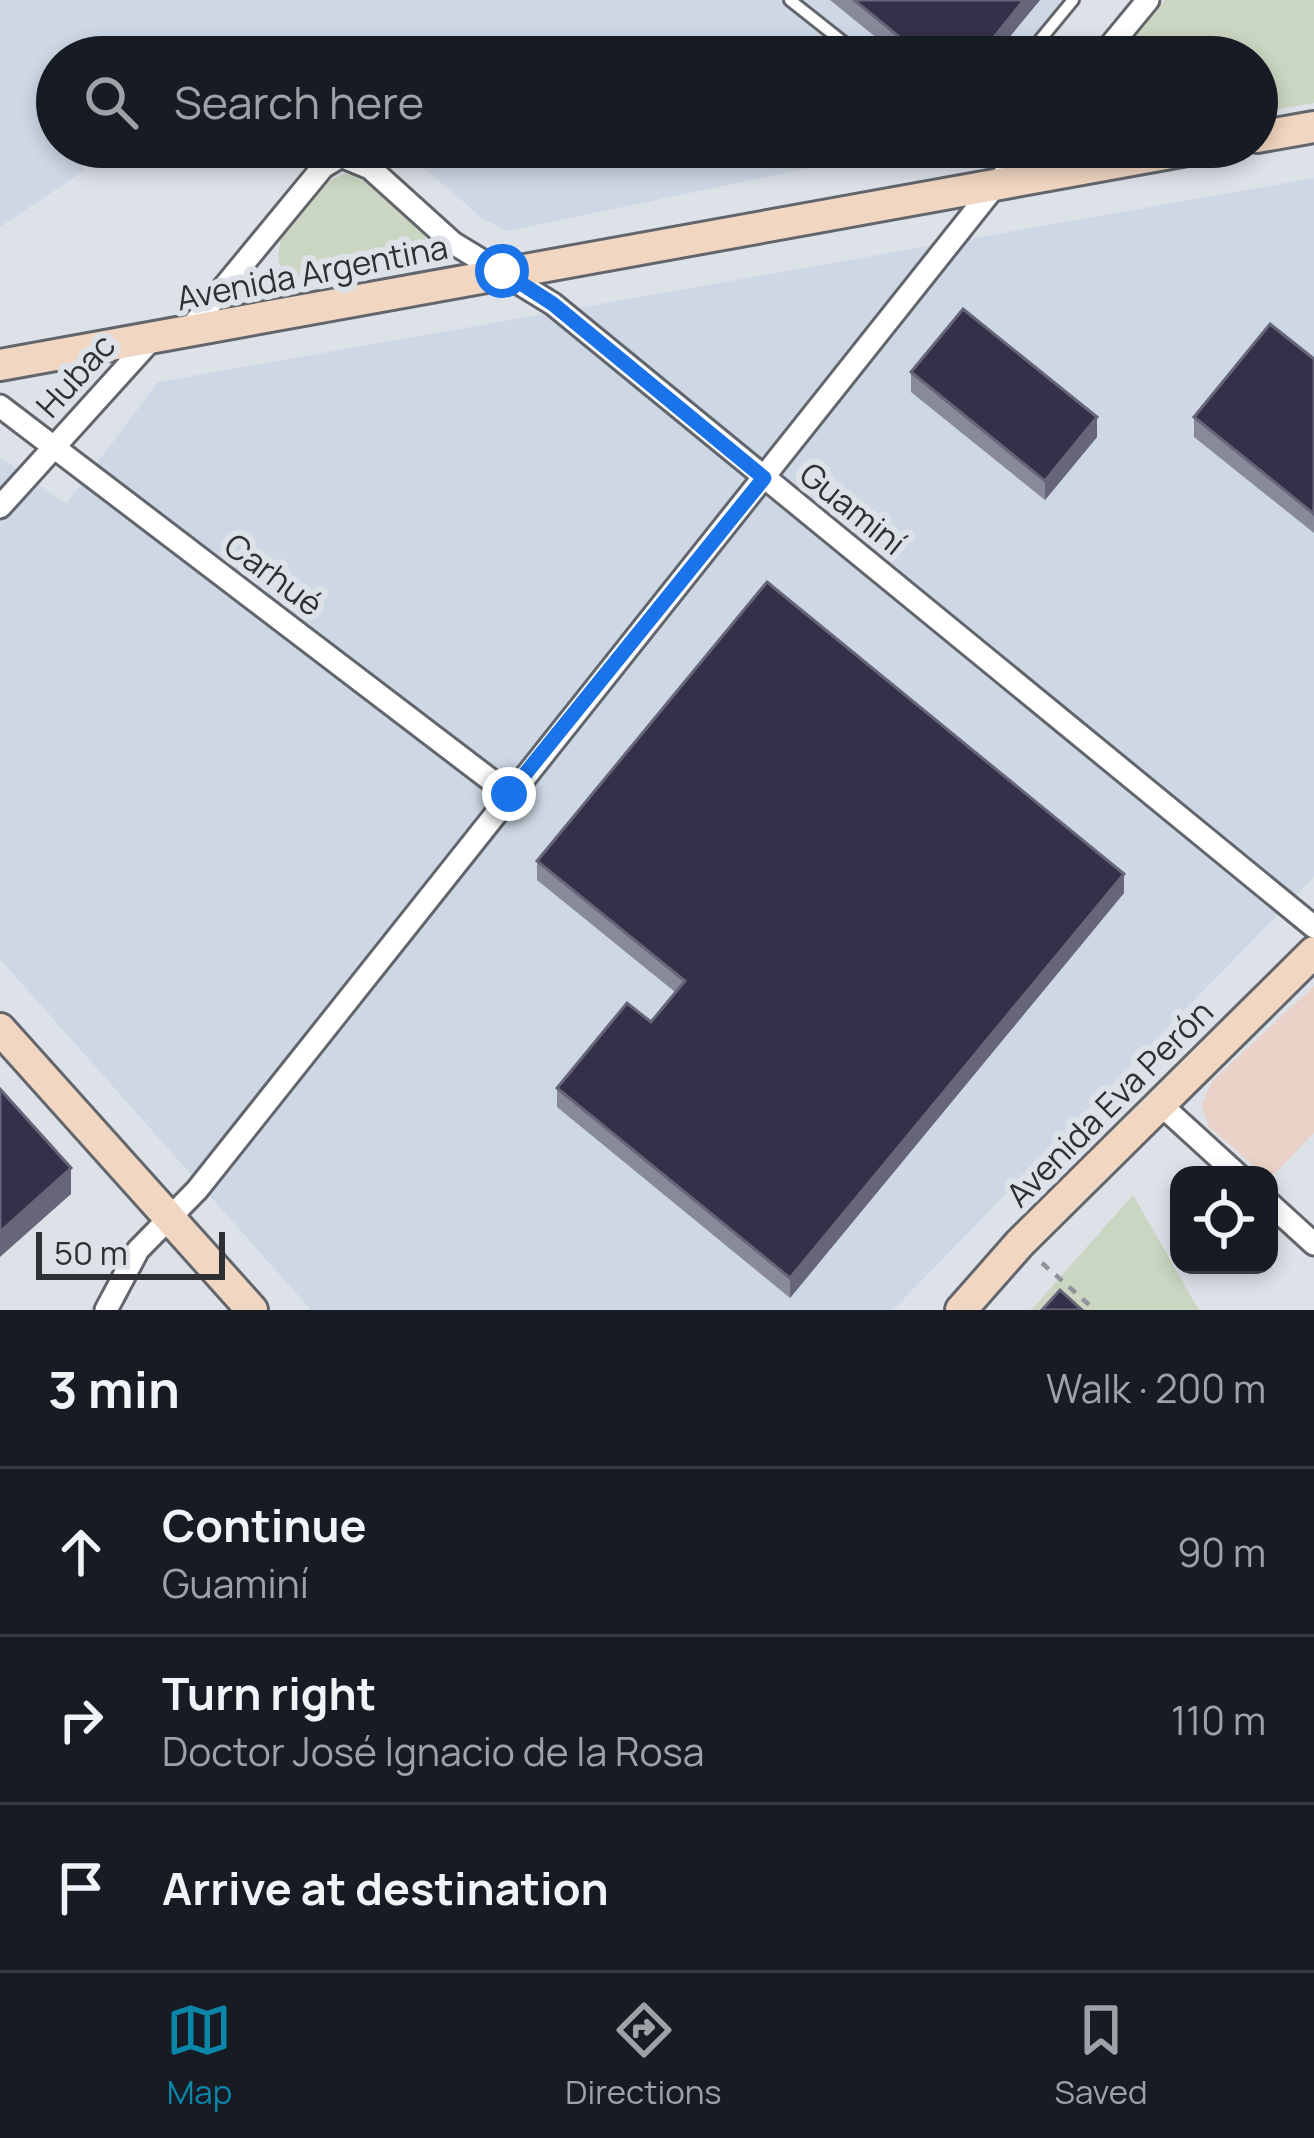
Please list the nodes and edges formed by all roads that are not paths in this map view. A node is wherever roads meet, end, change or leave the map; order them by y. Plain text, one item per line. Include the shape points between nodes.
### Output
1 (790, 0) edge
2 (1073, 0) edge
3 (1148, 0) edge
4 (835, 36) edge
5 (1043, 36) edge
6 (1118, 36) edge
7 (1314, 127) edge
8 (1278, 133) edge
9 (322, 168) edge
10 (370, 168) edge
11 (1009, 168) edge
12 (1085, 168) edge
13 (995, 184) junction
14 (502, 271) junction
15 (187, 332) junction
16 (152, 340) junction
17 (0, 365) edge
18 (0, 406) edge
19 (54, 448) junction
20 (764, 478) junction
21 (0, 507) edge
22 (509, 794) junction
23 (1314, 927) edge
24 (1314, 952) edge
25 (0, 1029) edge
26 (1159, 1103) junction
27 (1228, 1166) edge
28 (1278, 1211) edge
29 (166, 1217) junction
30 (1314, 1244) edge
31 (106, 1310) edge
32 (252, 1310) edge
33 (961, 1310) edge

1 - 4 lane
2 - 5 lane
3 - 6 street
7 - 8 street
9 - 15 street, Guaminí
10 - 14 street, Guaminí via 453,243
11 - 13 street
12 - 13 street, Avenida Argentina
13 - 14 street, Avenida Argentina
13 - 20 street
14 - 15 street, Avenida Argentina
14 - 20 street, Guaminí
15 - 16 street, Avenida Argentina
16 - 17 street, Avenida Argentina
16 - 19 street, Hubac
18 - 19 street, Carhué
19 - 21 street, Hubac
19 - 22 street, Carhué
20 - 22 street
20 - 23 street, Guaminí
22 - 29 street via 197,1190
24 - 26 street, Avenida Eva Perón
25 - 29 street
26 - 27 street
26 - 33 street, Avenida Eva Perón
28 - 30 street
29 - 31 street
29 - 32 street

